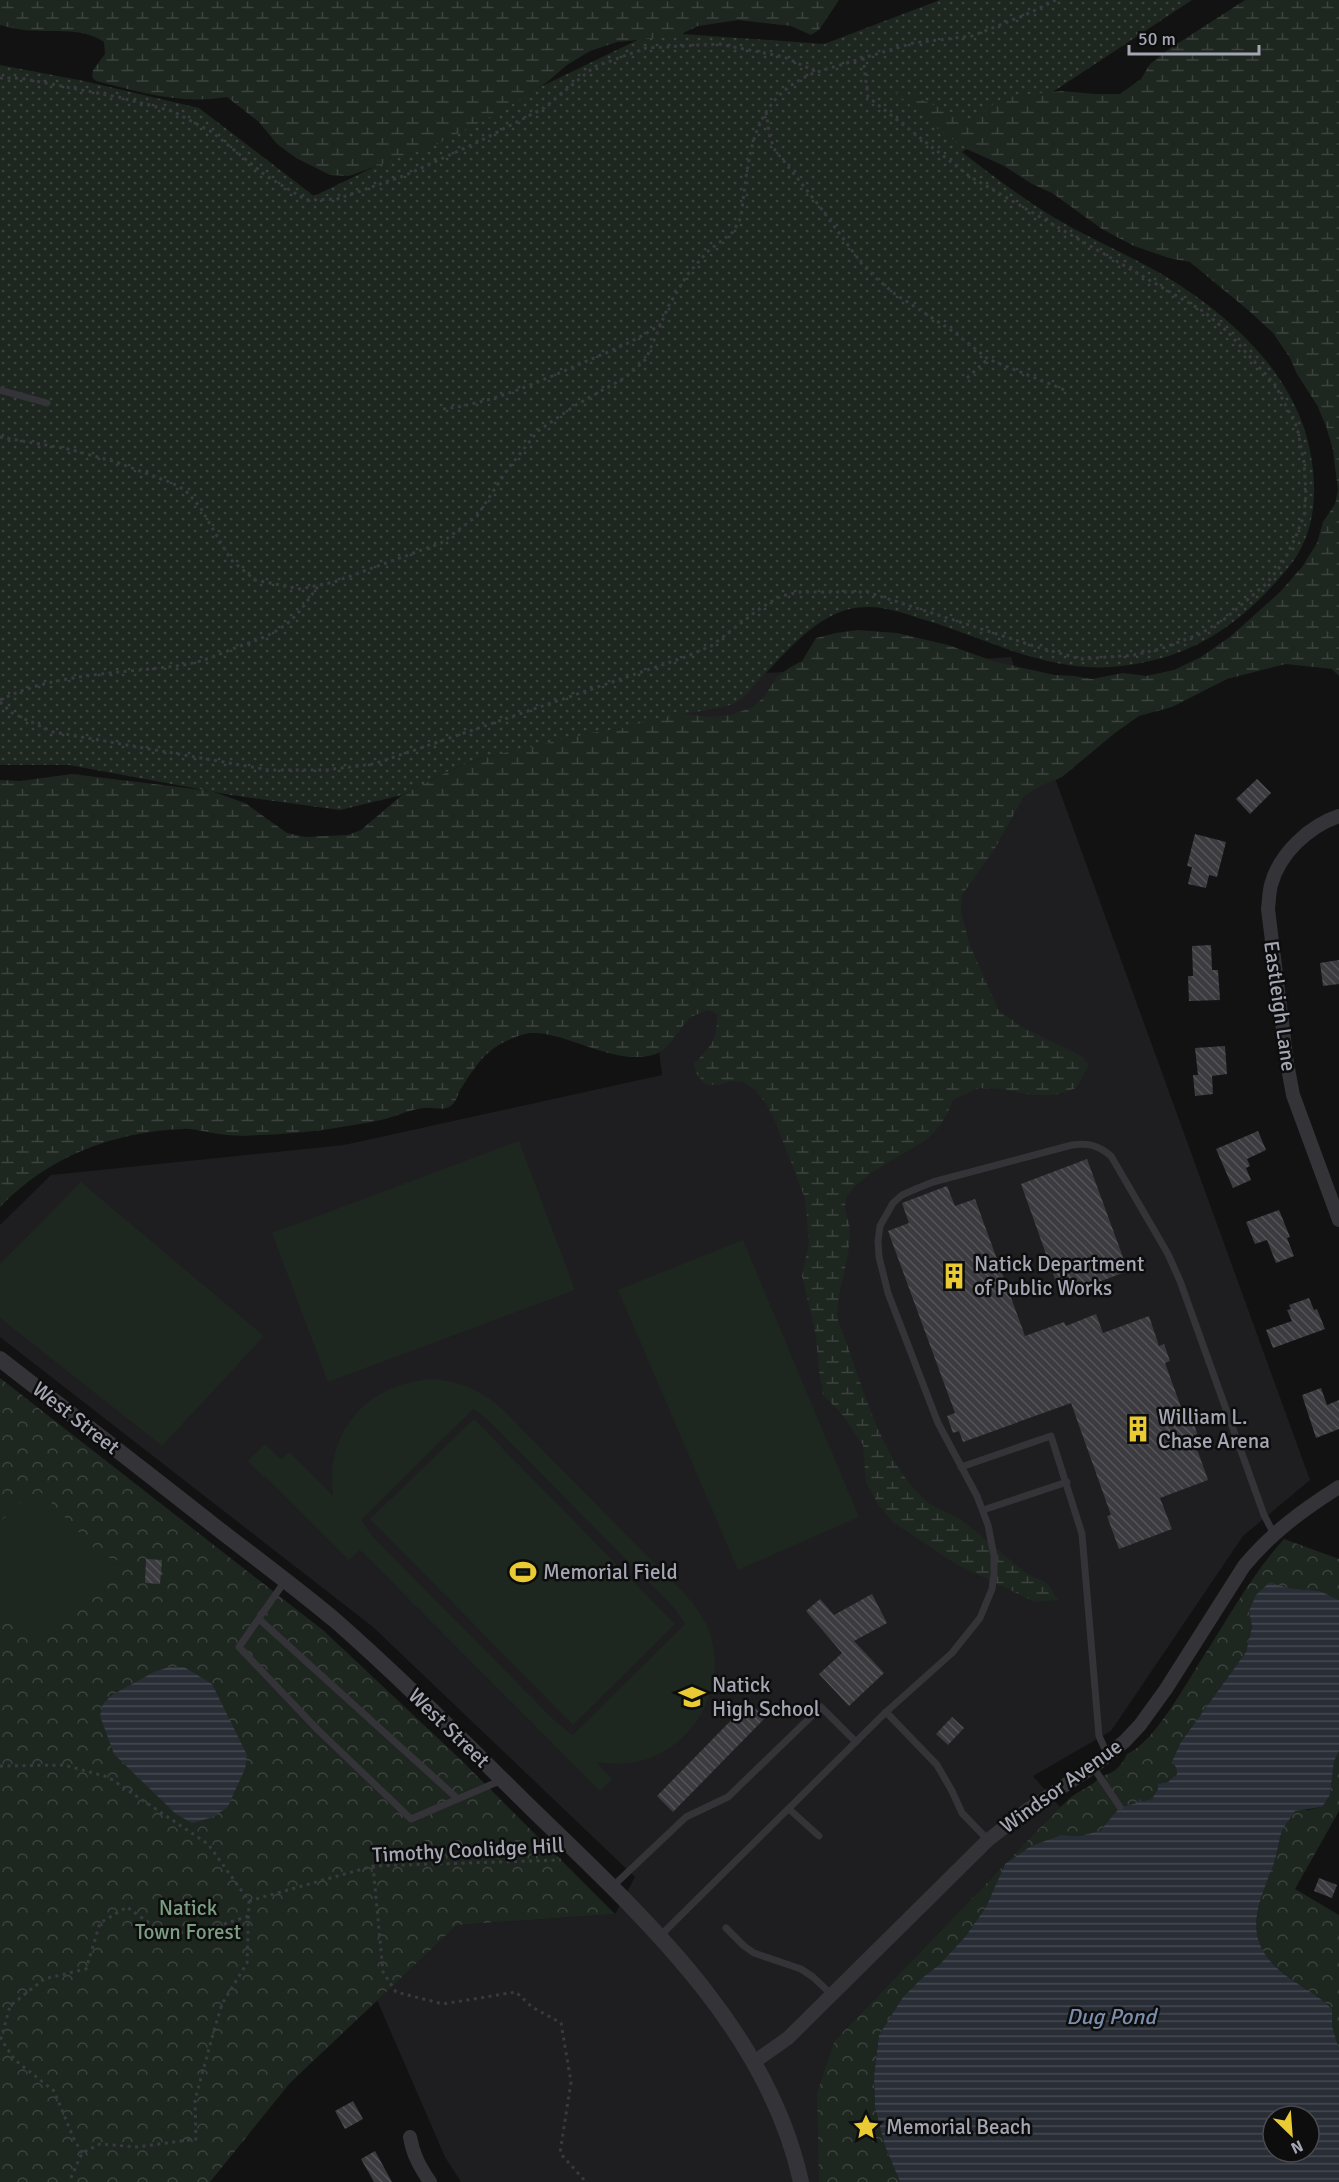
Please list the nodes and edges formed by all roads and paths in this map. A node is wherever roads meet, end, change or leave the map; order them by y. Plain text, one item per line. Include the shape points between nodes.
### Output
1 (1056, 0) edge
2 (863, 58) junction
3 (817, 72) junction
4 (0, 78) edge
5 (766, 111) junction
6 (661, 323) junction
7 (988, 358) junction
8 (967, 378) dead end
9 (0, 390) edge
10 (1065, 390) dead end
11 (47, 403) dead end
12 (443, 409) dead end
13 (0, 437) edge
14 (318, 586) junction
15 (0, 701) edge
16 (1339, 816) edge
17 (1339, 1220) edge
18 (0, 1359) edge
19 (960, 1467) junction
20 (1067, 1482) junction
21 (1339, 1487) edge
22 (983, 1510) junction
23 (1274, 1534) junction
24 (285, 1581) junction
25 (259, 1619) junction
26 (886, 1712) junction
27 (856, 1742) junction
28 (1108, 1756) junction
29 (0, 1766) edge
30 (1094, 1767) junction
31 (502, 1780) junction
32 (458, 1799) junction
33 (1120, 1807) dead end
34 (789, 1809) junction
35 (819, 1836) dead end
36 (988, 1840) junction
37 (584, 1860) junction
38 (374, 1866) junction
39 (612, 1887) junction
40 (249, 1901) junction
41 (249, 1916) junction
42 (726, 1928) dead end
43 (659, 1937) junction
44 (832, 1995) junction
45 (754, 2062) junction
46 (410, 2137) dead end
47 (82, 2153) junction
48 (69, 2182) edge
49 (430, 2182) edge
50 (586, 2182) edge
51 (801, 2182) edge

1 - 2 path via 972,36 913,44
2 - 3 path
2 - 15 path via 868,97 885,111 969,176 1203,311 1228,332 1275,386 1297,427 1303,448 1304,515 1282,564 1267,583 1226,618 1200,634 1160,650 1081,658 867,592 800,592 762,606 711,646 685,657 374,764 326,770 269,770 53,732 12,713
3 - 4 path via 784,57 719,44 646,48 594,67 544,108 478,142 406,175 337,200 306,200 265,175 212,132 172,111 20,78
3 - 5 path via 789,86
5 - 6 path via 748,158 738,225 687,275
5 - 7 path via 775,150 862,264 886,287
6 - 12 path via 639,338 547,379 497,398
6 - 14 path via 639,367 538,431 477,516 441,543
7 - 8 path
7 - 10 path
9 - 11 lane
13 - 14 path via 68,449 172,483 200,507 231,560 246,574 285,588
14 - 15 path via 290,620 271,634 203,660 71,678 22,690
16 - 17 street, Eastleigh Lane via 1301,839 1284,857 1271,884 1268,909 1293,1095
18 - 24 street, West Street
19 - 20 lane via 1052,1436
19 - 22 lane
19 - 23 lane via 938,1423 888,1293 879,1257 880,1226 893,1203 926,1185 1085,1143 1111,1156 1175,1268
20 - 22 lane
20 - 28 lane via 1082,1534 1099,1736
21 - 23 street, Windsor Avenue
22 - 26 lane via 994,1573 983,1611 957,1647
23 - 28 street, Windsor Avenue via 1244,1566 1147,1716
24 - 25 lane
24 - 31 street, West Street via 369,1651
25 - 32 lane
25 - 32 lane via 239,1647 411,1819
26 - 27 lane
26 - 36 lane via 937,1766 962,1813
27 - 34 lane
27 - 39 lane via 821,1707 728,1797 686,1817
28 - 30 street, Windsor Avenue
29 - 40 path via 64,1765 108,1777 208,1844
30 - 33 lane
30 - 36 street, Windsor Avenue via 1026,1810
31 - 32 lane
31 - 37 street, West Street
34 - 35 lane
34 - 43 lane
36 - 44 street, Windsor Avenue
37 - 38 path, Timothy Coolidge Hill
37 - 39 street, West Street
38 - 40 path, Timothy Coolidge Hill
38 - 50 path via 383,1972 396,1992 443,2004 516,1992 532,2007 561,2023 571,2082 560,2153
39 - 43 street, West Street
40 - 41 path
41 - 47 path via 247,1963 222,2004 195,2100 196,2139 137,2147 100,2144
41 - 47 path via 199,1932 163,1933 127,1907 100,1923 86,1969 44,1979 10,2006 1,2039 15,2060 54,2091
42 - 44 lane via 754,1953 801,1969
43 - 45 street, West Street via 724,2017
44 - 45 street, Windsor Avenue via 788,2038
45 - 51 street, West Street via 782,2119
46 - 49 street via 419,2166
47 - 48 path

